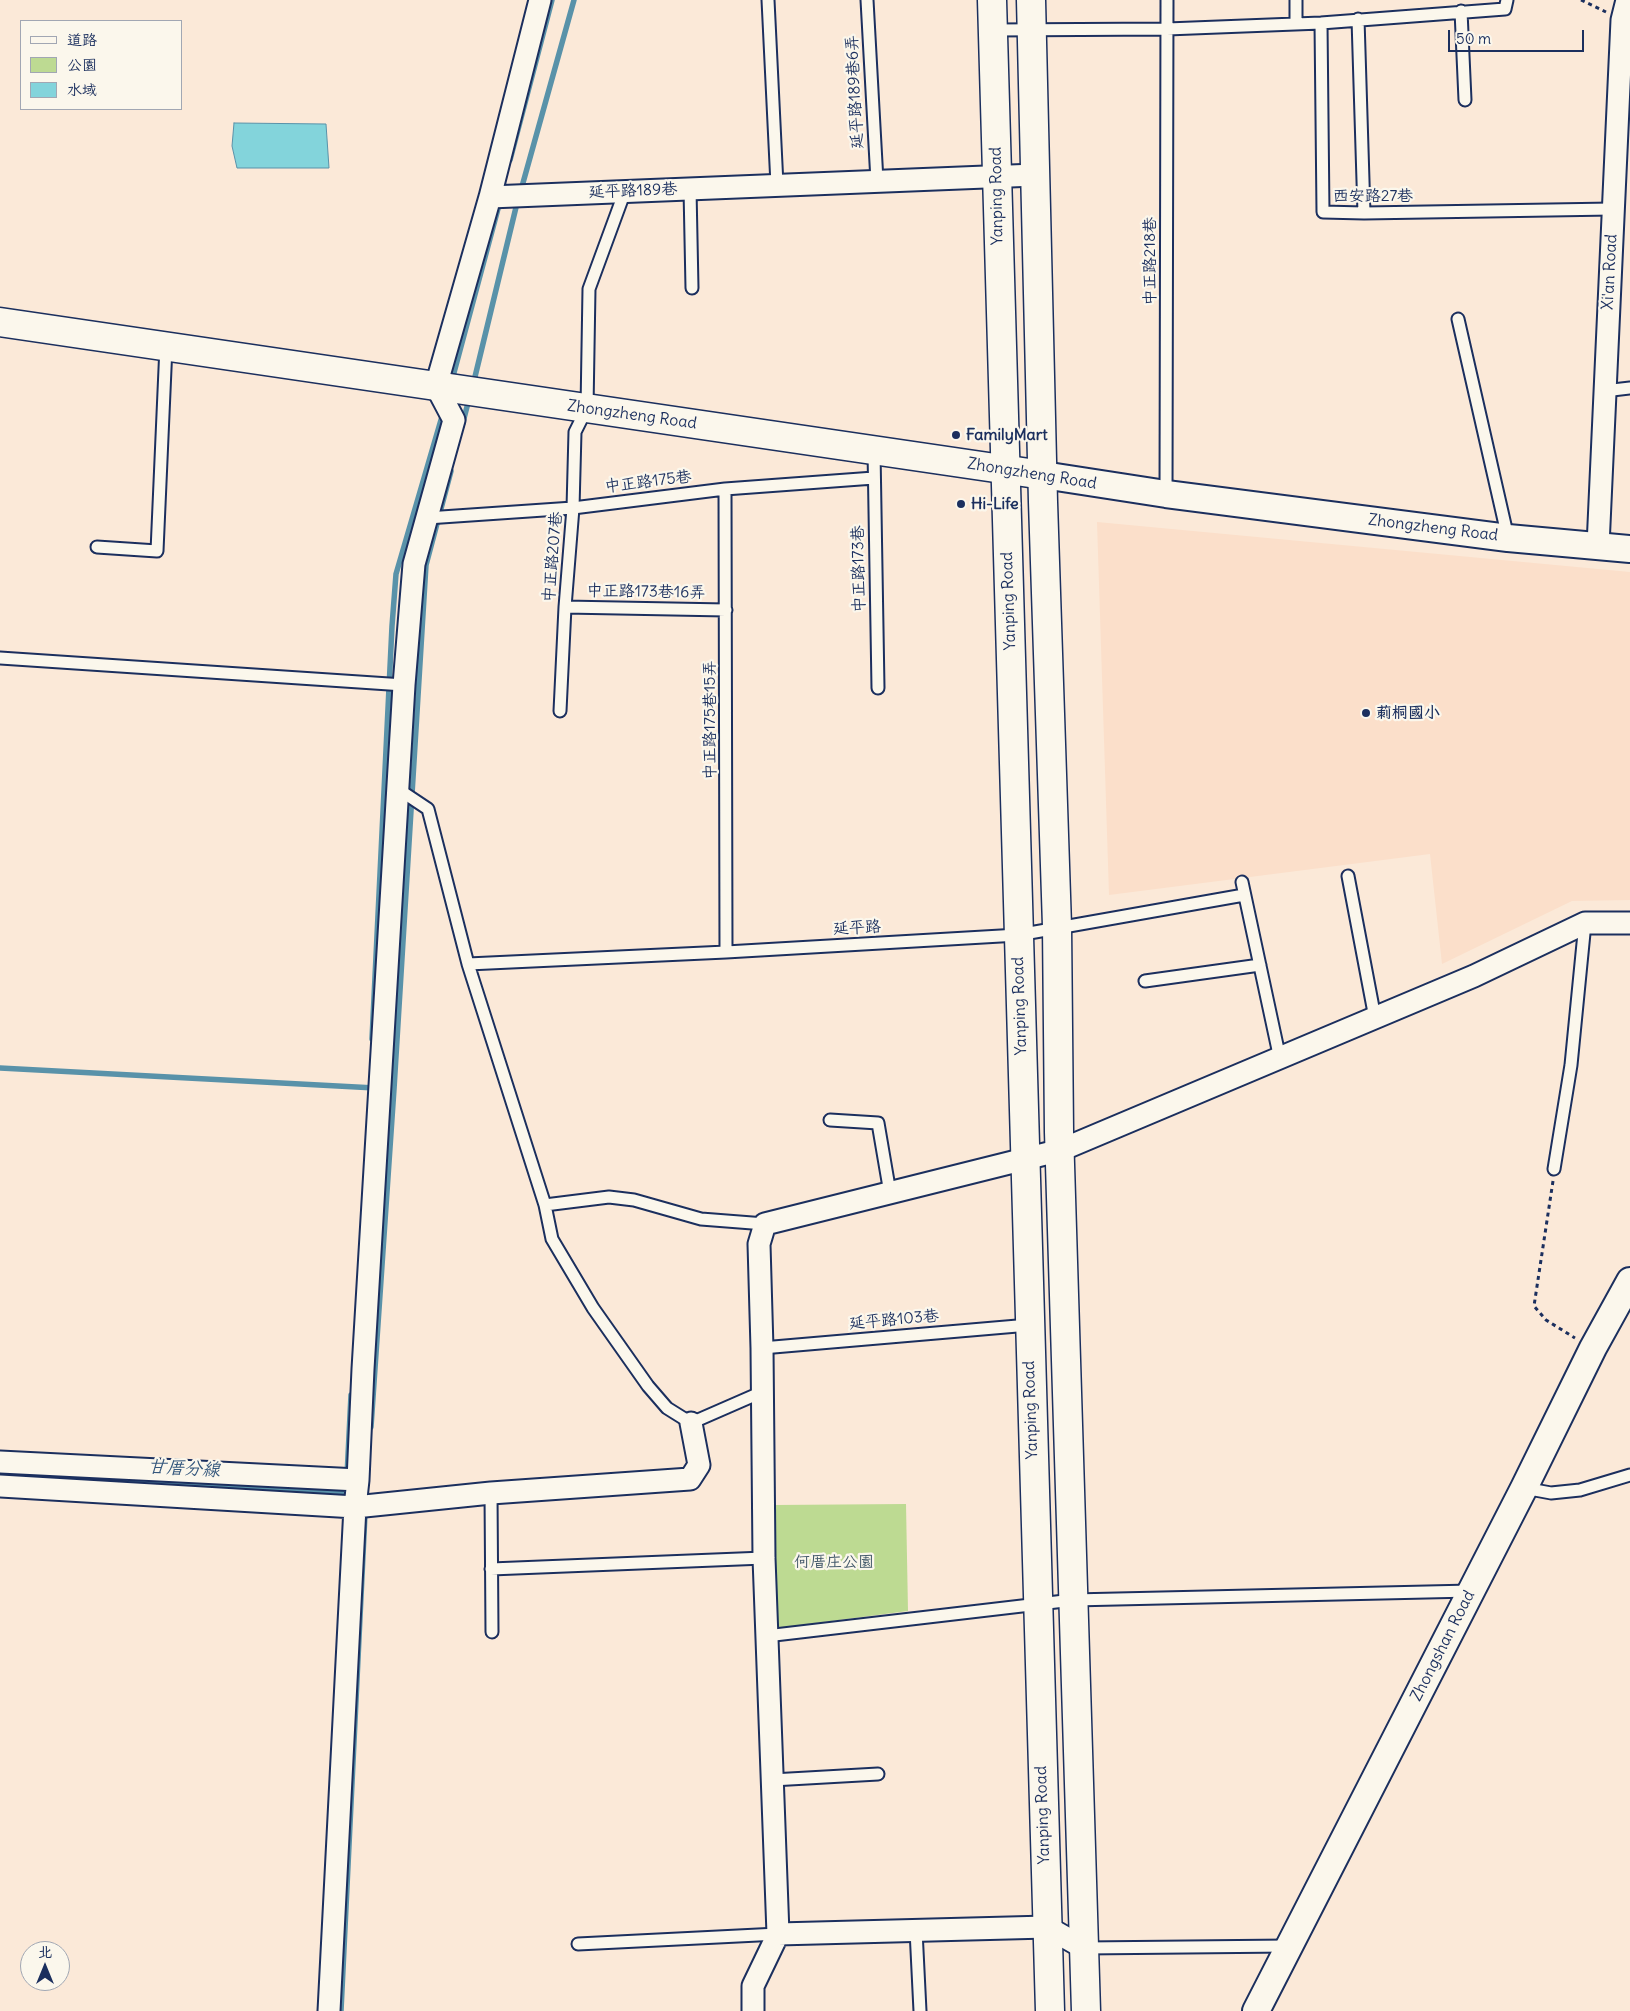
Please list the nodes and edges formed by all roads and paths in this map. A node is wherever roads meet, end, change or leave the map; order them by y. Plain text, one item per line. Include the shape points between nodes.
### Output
1 (540, 0) edge
2 (768, 0) edge
3 (866, 0) edge
4 (992, 0) edge
5 (1031, 0) edge
6 (1167, 0) edge
7 (1296, 0) edge
8 (1506, 0) edge
9 (1581, 0) edge
10 (1628, 0) edge
11 (1462, 11) junction
12 (1358, 20) junction
13 (1622, 20) junction
14 (1321, 22) junction
15 (1296, 23) junction
16 (1167, 29) junction
17 (993, 30) junction
18 (1032, 30) junction
19 (1465, 100) dead end
20 (1035, 175) junction
21 (996, 177) junction
22 (877, 182) junction
23 (777, 185) junction
24 (690, 189) junction
25 (625, 191) junction
26 (490, 196) junction
27 (1612, 209) junction
28 (1364, 213) junction
29 (692, 288) dead end
30 (1458, 319) dead end
31 (0, 322) edge
32 (166, 346) junction
33 (436, 386) junction
34 (1630, 388) edge
35 (1604, 391) junction
36 (587, 408) junction
37 (874, 451) junction
38 (1004, 468) junction
39 (1043, 475) junction
40 (874, 478) junction
41 (726, 489) junction
42 (1166, 494) junction
43 (573, 508) junction
44 (427, 518) junction
45 (1508, 538) junction
46 (1598, 546) junction
47 (97, 547) dead end
48 (1630, 549) edge
49 (565, 607) junction
50 (726, 610) junction
51 (0, 658) edge
52 (404, 684) junction
53 (878, 688) dead end
54 (560, 711) dead end
55 (398, 789) junction
56 (1348, 876) dead end
57 (1242, 882) dead end
58 (1244, 895) junction
59 (1630, 922) edge
60 (1585, 923) junction
61 (1057, 926) junction
62 (1018, 935) junction
63 (726, 952) junction
64 (468, 964) junction
65 (1260, 965) junction
66 (1145, 981) dead end
67 (1375, 1018) junction
68 (1280, 1058) junction
69 (830, 1120) dead end
70 (1061, 1150) junction
71 (1026, 1159) junction
72 (1554, 1169) joint
73 (890, 1193) junction
74 (545, 1205) junction
75 (766, 1224) junction
76 (1630, 1281) edge
77 (1029, 1325) junction
78 (762, 1348) junction
79 (1593, 1348) junction
80 (762, 1392) junction
81 (691, 1423) junction
82 (0, 1462) edge
83 (1630, 1475) edge
84 (358, 1480) junction
85 (0, 1486) edge
86 (1524, 1488) junction
87 (491, 1493) junction
88 (355, 1507) junction
89 (764, 1558) junction
90 (492, 1569) junction
91 (1471, 1591) junction
92 (1073, 1600) junction
93 (1037, 1604) junction
94 (492, 1632) dead end
95 (766, 1636) junction
96 (878, 1774) dead end
97 (772, 1780) junction
98 (1047, 1927) junction
99 (916, 1930) junction
100 (778, 1934) junction
101 (578, 1944) dead end
102 (1288, 1946) junction
103 (1084, 1948) junction
104 (329, 2011) edge
105 (752, 2011) edge
106 (920, 2011) edge
107 (1050, 2011) edge
108 (1086, 2011) edge
109 (1256, 2011) edge

1 - 26 street
2 - 23 lane
3 - 22 lane, 延平路189巷6弄
4 - 17 main road, Yanping Road
5 - 18 main road
6 - 16 lane
7 - 15 lane
8 - 11 lane via 1505,9
9 - 13 path
10 - 13 street, Xi'an Road
11 - 12 lane
11 - 19 lane
12 - 14 lane
12 - 28 lane
13 - 27 street, Xi'an Road
14 - 15 lane
14 - 28 lane, 西安路27巷 via 1324,212
15 - 16 lane
16 - 18 lane
16 - 42 lane, 中正路218巷
17 - 18 lane
17 - 21 main road, Yanping Road
18 - 20 main road
20 - 21 street, 延平路189巷
20 - 39 main road
21 - 22 street, 延平路189巷
21 - 38 main road, Yanping Road
22 - 23 street, 延平路189巷
23 - 24 street, 延平路189巷
24 - 25 street, 延平路189巷
24 - 29 lane
25 - 26 street, 延平路189巷
25 - 36 lane via 589,288
26 - 33 street
27 - 28 lane, 西安路27巷
27 - 35 street, Xi'an Road
30 - 45 lane
31 - 32 main road, Zhongzheng Road
32 - 33 main road, Zhongzheng Road
32 - 47 lane via 157,551
33 - 36 main road, Zhongzheng Road
33 - 44 street via 454,420
34 - 35 lane
35 - 46 street, Xi'an Road
36 - 37 main road, Zhongzheng Road
36 - 43 lane, 中正路207巷 via 575,432
37 - 38 main road, Zhongzheng Road
37 - 40 lane, 中正路173巷
38 - 39 main road, Zhongzheng Road
38 - 62 main road, Yanping Road
39 - 42 street, Zhongzheng Road
39 - 61 main road
40 - 41 lane, 中正路175巷
40 - 53 lane, 中正路173巷
41 - 43 lane, 中正路175巷
41 - 50 lane, 中正路175巷15弄
42 - 45 street, Zhongzheng Road
43 - 44 lane, 中正路175巷
43 - 49 lane, 中正路207巷
44 - 52 street via 414,564
45 - 46 street, Zhongzheng Road
46 - 48 street, Zhongzheng Road
49 - 50 lane, 中正路173巷16弄
49 - 54 lane, 中正路207巷
50 - 63 lane, 中正路175巷15弄
51 - 52 lane
52 - 55 street
55 - 64 lane via 428,809
55 - 84 street
56 - 67 lane
57 - 58 lane
58 - 61 lane, 延平路
58 - 65 lane
59 - 60 street
60 - 67 street via 1474,976
60 - 72 lane via 1570,1065
61 - 62 lane, 延平路
61 - 70 main road
62 - 63 lane, 延平路
62 - 71 main road, Yanping Road
63 - 64 lane, 延平路
64 - 74 lane
65 - 66 lane
65 - 68 lane
67 - 68 street
68 - 70 street
69 - 73 lane via 878,1123
70 - 71 street
70 - 92 main road
71 - 73 street
71 - 77 main road, Yanping Road
72 - 79 path via 1534,1306 1546,1320
73 - 75 street
74 - 75 lane via 609,1197 634,1200 701,1219
74 - 81 lane via 552,1239 593,1308 648,1386 667,1408
75 - 78 street via 759,1244
76 - 79 street, Zhongshan Road
77 - 78 lane, 延平路103巷
77 - 93 main road, Yanping Road
78 - 80 street
79 - 86 street, Zhongshan Road
80 - 81 lane
80 - 89 street
81 - 87 street via 699,1466 690,1479
82 - 84 street
83 - 86 lane via 1580,1490 1551,1493
84 - 88 street
85 - 88 street
86 - 91 street, Zhongshan Road
87 - 88 street
87 - 90 lane
88 - 104 street
89 - 90 lane
89 - 95 street
90 - 94 lane
91 - 92 lane
91 - 102 street, Zhongshan Road
92 - 93 lane
92 - 103 main road
93 - 95 lane
93 - 98 main road, Yanping Road
95 - 97 street
96 - 97 lane
97 - 100 street
98 - 99 street
98 - 103 street
98 - 107 main road, Yanping Road
99 - 100 street
99 - 106 lane
100 - 101 lane
100 - 105 street via 753,1986
102 - 103 lane
102 - 109 street, Zhongshan Road
103 - 108 main road

